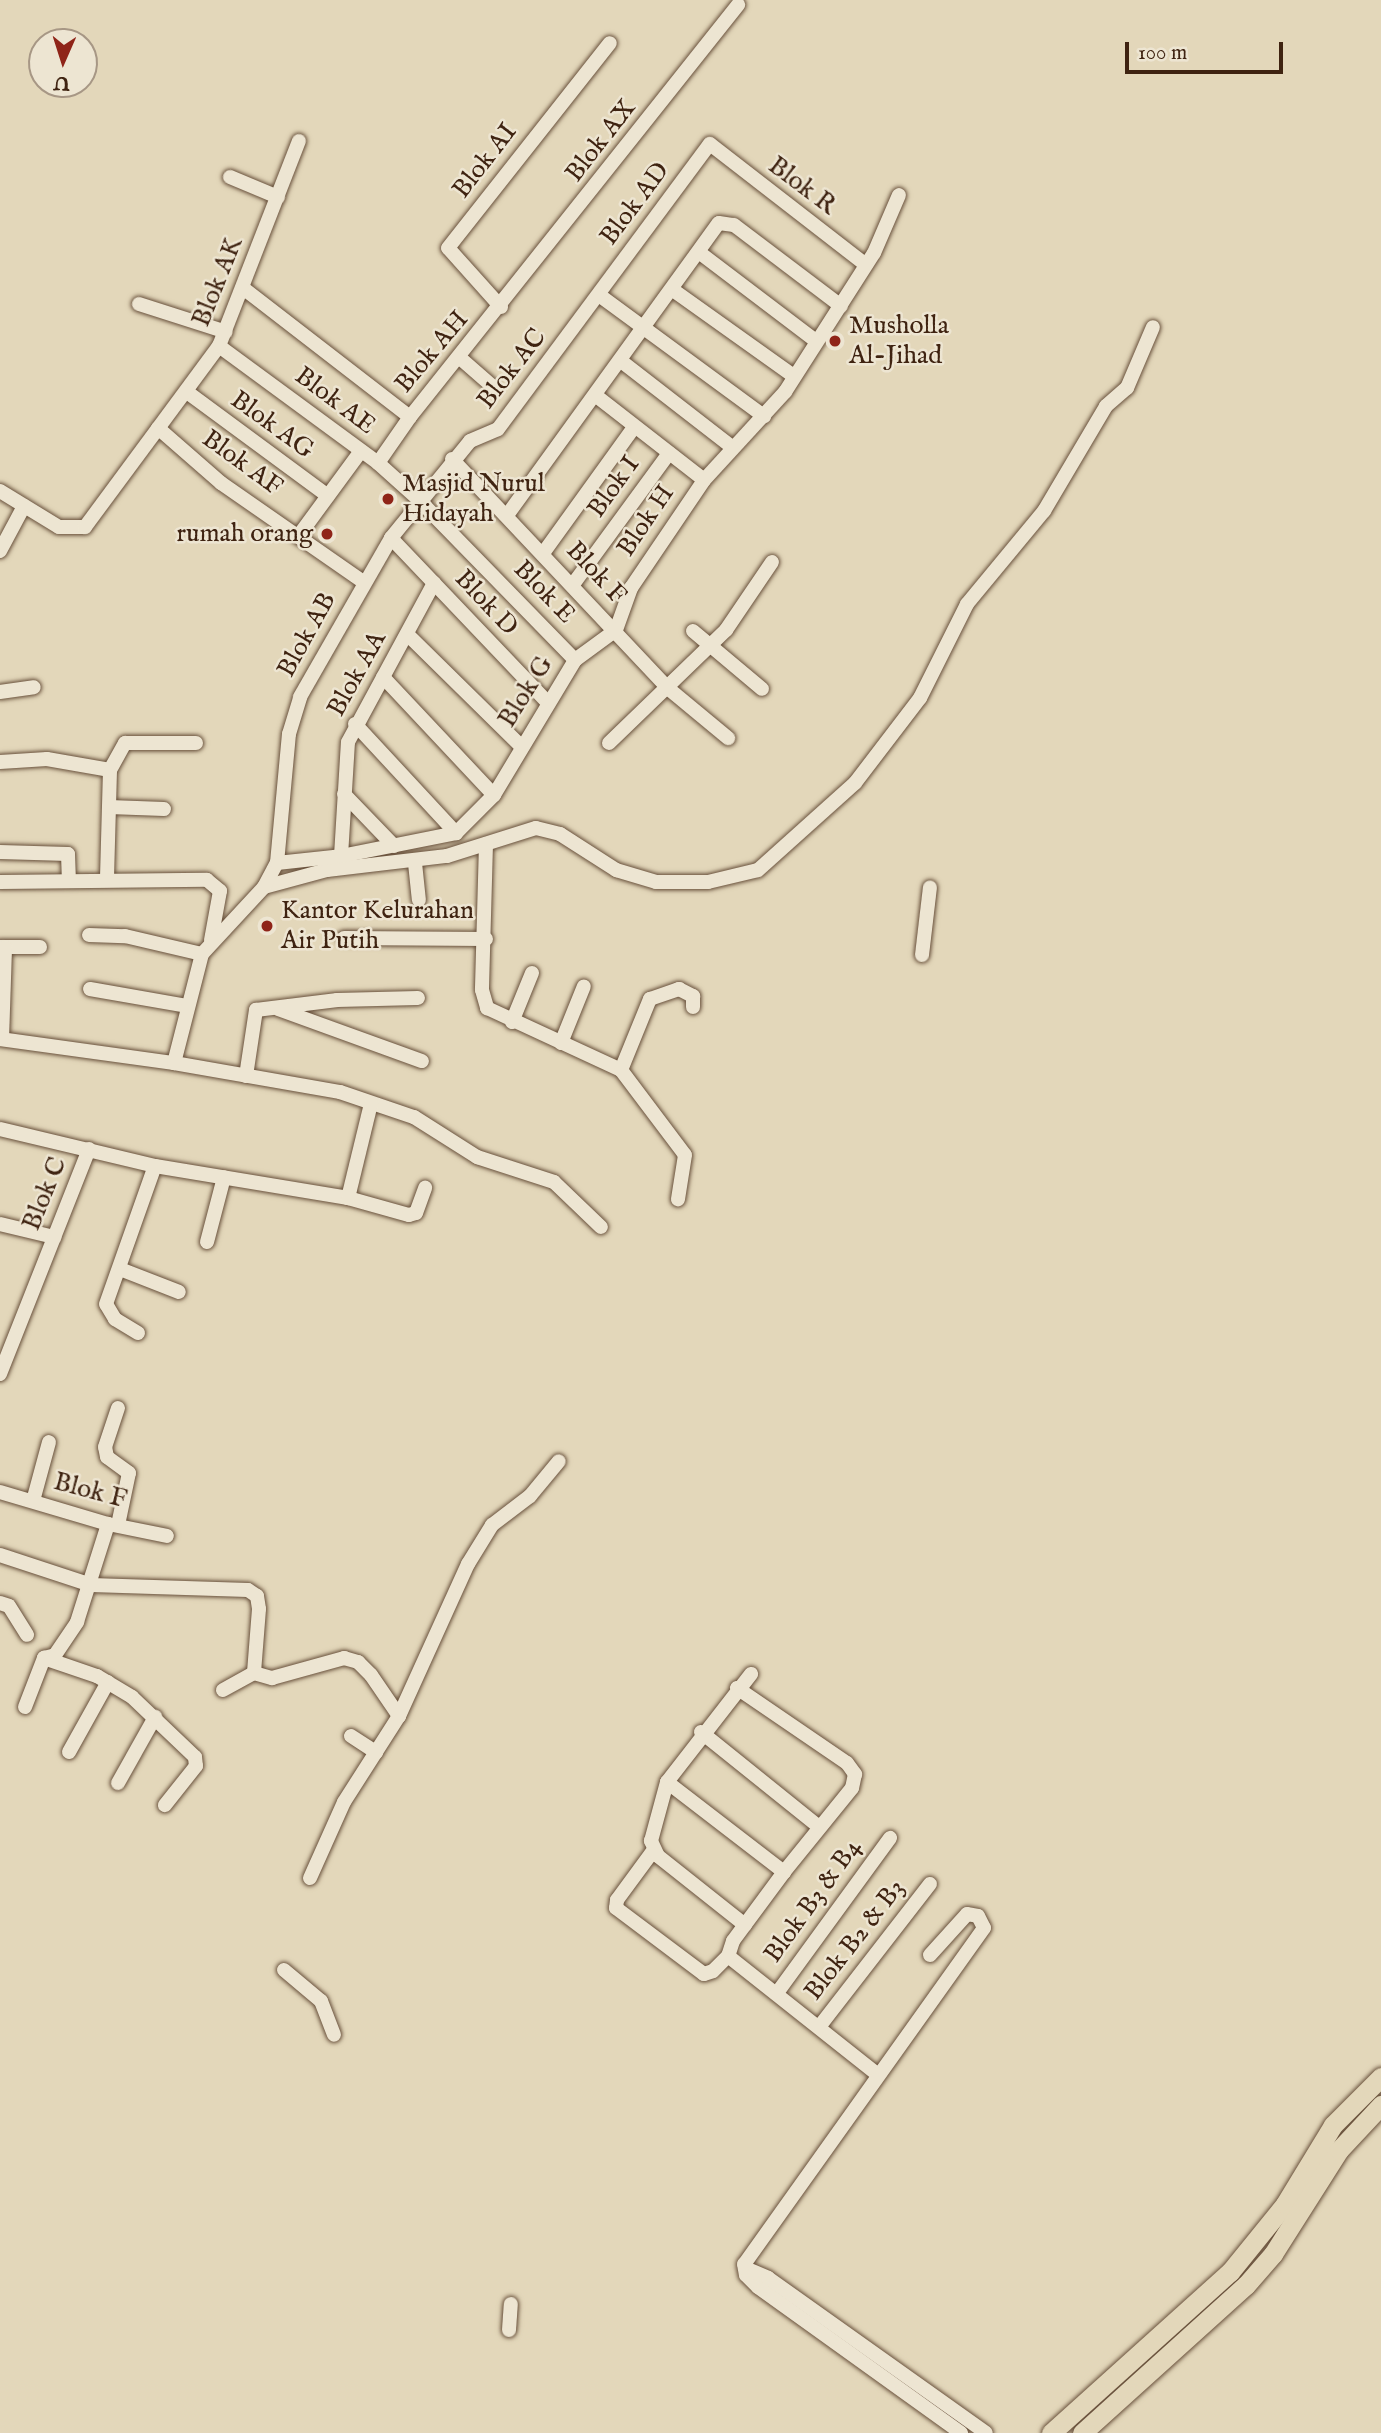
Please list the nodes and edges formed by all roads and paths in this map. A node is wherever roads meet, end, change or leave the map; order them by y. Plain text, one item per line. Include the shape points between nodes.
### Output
1 (738, 5) dead end
2 (610, 43) dead end
3 (299, 141) dead end
4 (710, 144) joint
5 (230, 177) dead end
6 (899, 195) dead end
7 (278, 197) junction
8 (700, 253) junction
9 (866, 265) junction
10 (243, 288) junction
11 (673, 290) junction
12 (599, 295) junction
13 (138, 304) dead end
14 (841, 306) junction
15 (501, 307) junction
16 (645, 326) junction
17 (1153, 327) dead end
18 (226, 332) junction
19 (816, 341) junction
20 (219, 346) junction
21 (460, 358) junction
22 (621, 361) junction
23 (792, 375) junction
24 (492, 386) dead end
25 (187, 392) junction
26 (596, 395) junction
27 (764, 416) junction
28 (410, 417) junction
29 (634, 427) junction
30 (158, 428) junction
31 (732, 447) junction
32 (361, 451) junction
33 (668, 453) junction
34 (453, 458) junction
35 (378, 463) junction
36 (704, 480) junction
37 (0, 491) edge
38 (328, 496) junction
39 (418, 499) junction
40 (24, 506) junction
41 (508, 514) junction
42 (300, 534) junction
43 (391, 538) junction
44 (0, 551) edge
45 (544, 552) junction
46 (772, 562) dead end
47 (365, 583) junction
48 (434, 583) junction
49 (574, 583) junction
50 (616, 630) junction
51 (693, 631) dead end
52 (407, 634) junction
53 (710, 647) junction
54 (575, 660) junction
55 (383, 677) junction
56 (34, 687) dead end
57 (669, 689) junction
58 (762, 689) dead end
59 (0, 692) edge
60 (547, 702) junction
61 (355, 724) junction
62 (728, 738) dead end
63 (196, 743) dead end
64 (608, 743) dead end
65 (521, 746) junction
66 (0, 762) edge
67 (110, 770) junction
68 (344, 794) junction
69 (494, 794) junction
70 (109, 807) junction
71 (164, 809) dead end
72 (456, 833) junction
73 (486, 844) junction
74 (394, 846) junction
75 (0, 852) edge
76 (341, 856) junction
77 (277, 863) junction
78 (415, 863) junction
79 (107, 878) junction
80 (69, 881) junction
81 (0, 882) edge
82 (264, 887) junction
83 (930, 887) dead end
84 (419, 900) dead end
85 (89, 935) dead end
86 (344, 938) dead end
87 (486, 939) junction
88 (211, 940) junction
89 (3, 947) edge
90 (40, 947) dead end
91 (202, 954) junction
92 (922, 955) dead end
93 (532, 973) dead end
94 (584, 986) dead end
95 (90, 989) dead end
96 (418, 998) dead end
97 (187, 1006) junction
98 (693, 1007) dead end
99 (276, 1008) junction
100 (512, 1022) junction
101 (1, 1039) edge
102 (561, 1043) junction
103 (422, 1061) dead end
104 (174, 1063) junction
105 (621, 1070) junction
106 (246, 1076) junction
107 (371, 1104) junction
108 (0, 1129) edge
109 (89, 1149) junction
110 (155, 1166) junction
111 (224, 1177) junction
112 (425, 1188) dead end
113 (348, 1198) junction
114 (678, 1199) dead end
115 (0, 1224) edge
116 (601, 1227) dead end
117 (54, 1237) junction
118 (207, 1242) dead end
119 (120, 1269) junction
120 (179, 1292) dead end
121 (138, 1332) dead end
122 (0, 1374) edge
123 (118, 1408) dead end
124 (49, 1442) dead end
125 (559, 1461) dead end
126 (0, 1492) edge
127 (33, 1501) junction
128 (113, 1524) junction
129 (167, 1536) dead end
130 (0, 1555) edge
131 (91, 1585) junction
132 (0, 1603) edge
133 (27, 1635) dead end
134 (44, 1658) junction
135 (254, 1673) junction
136 (751, 1674) dead end
137 (108, 1682) junction
138 (737, 1688) junction
139 (223, 1690) dead end
140 (25, 1707) dead end
141 (399, 1716) junction
142 (155, 1717) junction
143 (701, 1732) junction
144 (351, 1736) dead end
145 (69, 1752) dead end
146 (376, 1752) junction
147 (667, 1782) junction
148 (118, 1783) dead end
149 (164, 1805) dead end
150 (819, 1827) junction
151 (890, 1838) dead end
152 (653, 1851) junction
153 (784, 1872) junction
154 (310, 1878) dead end
155 (930, 1884) dead end
156 (746, 1925) junction
157 (930, 1955) dead end
158 (731, 1961) junction
159 (284, 1970) dead end
160 (777, 1993) junction
161 (819, 2027) junction
162 (334, 2035) dead end
163 (877, 2074) junction
164 (1381, 2077) edge
165 (1381, 2105) edge
166 (748, 2271) junction
167 (511, 2304) dead end
168 (509, 2330) dead end
169 (1166, 2345) junction
170 (961, 2433) edge
171 (986, 2433) edge
172 (1051, 2433) edge
173 (1082, 2433) edge

1 - 15 street, Blok AX
2 - 15 street, Blok AI via 448,248
3 - 7 street, Blok AK
4 - 9 street, Blok R
4 - 12 street, Blok AD
5 - 7 street
6 - 9 street, Blok H
7 - 10 street, Blok AK
8 - 11 street
8 - 14 street via 719,223 734,225
8 - 19 street
9 - 14 street, Blok H
10 - 18 street, Blok AK
10 - 28 street
11 - 16 street
11 - 23 street
12 - 16 street
12 - 34 street, Blok AC via 498,429 470,441
13 - 18 street
14 - 19 street, Blok H
15 - 21 street, Blok AH
16 - 22 street
16 - 27 street
17 - 73 street via 1127,388 1106,406 1044,511 967,604 932,680 856,784 775,859 726,880 680,883 632,876 549,829 526,829
18 - 20 street, Blok AK
19 - 23 street, Blok H
20 - 25 street, Blok AK
20 - 32 street, Blok AE
21 - 24 street
21 - 28 street, Blok AH
22 - 26 street
22 - 31 street
23 - 27 street, Blok H via 785,392
25 - 30 street, Blok AK
25 - 38 street, Blok AG
26 - 29 street
26 - 41 street
27 - 31 street, Blok H
28 - 35 street, Blok AH
29 - 33 street
29 - 45 street
30 - 40 street, Blok AK via 85,527 60,527
30 - 42 street, Blok AF via 228,488
31 - 36 street, Blok H
32 - 35 street, Blok AE
32 - 38 street
33 - 36 street
33 - 49 street, Blok I
34 - 39 street, Blok AB
34 - 41 street, Blok F
35 - 39 street, Blok AE
36 - 50 street, Blok H via 631,588
37 - 40 street
38 - 42 street
39 - 43 street, Blok AB
39 - 54 street, Blok E
40 - 44 street
41 - 45 street, Blok F
42 - 47 street, Blok AF
43 - 47 street, Blok AB
43 - 48 street, Blok D
45 - 49 street, Blok F
46 - 53 street via 740,613
47 - 77 street, Blok AB via 300,698 289,734
48 - 52 street, Blok AA
48 - 60 street, Blok D
49 - 50 street, Blok F
50 - 54 street, Blok G
50 - 57 street, Blok F
51 - 53 street
52 - 55 street, Blok AA
52 - 65 street
53 - 57 street
53 - 58 street
54 - 60 street, Blok G
55 - 61 street, Blok AA
55 - 69 street
56 - 59 street
57 - 62 street, Blok F
57 - 64 street
60 - 65 street, Blok G
61 - 68 street, Blok AA via 344,762
61 - 72 street
63 - 67 street via 125,743
65 - 69 street, Blok G
66 - 67 street via 47,759
67 - 70 street
68 - 74 street
68 - 76 street, Blok AA
69 - 72 street, Blok G
70 - 71 street
70 - 79 street
72 - 74 street
73 - 78 street
73 - 87 street
74 - 76 street
75 - 80 street via 68,854
76 - 77 street
77 - 82 street
78 - 82 street via 327,870
78 - 84 street
79 - 80 street
79 - 88 street via 214,883 220,891
80 - 81 street
82 - 88 street
83 - 92 street
85 - 91 street via 125,936
86 - 87 street
87 - 100 street via 483,1001 486,1008
88 - 91 street
89 - 90 street
89 - 101 street
91 - 97 street
93 - 100 street
94 - 102 street
95 - 97 street
96 - 99 street
97 - 104 street
98 - 105 street via 694,996 679,989 650,999
99 - 103 street
99 - 106 street via 253,1014
100 - 102 street
101 - 104 street
102 - 105 street
104 - 106 street
105 - 114 street via 685,1155
106 - 107 street via 340,1092
107 - 113 street
107 - 116 street via 414,1117 488,1162 554,1182
108 - 109 street
109 - 110 street
109 - 117 street, Blok C
110 - 111 street
110 - 119 street
111 - 113 street
111 - 118 street
112 - 113 street via 413,1215
115 - 117 street
117 - 122 street, Blok C
119 - 120 street
119 - 121 street via 106,1311
123 - 128 street via 105,1447 107,1457 129,1473
124 - 127 street
125 - 141 street via 530,1496 492,1525 468,1564
126 - 127 street, Blok F
127 - 128 street, Blok F
128 - 129 street, Blok F
128 - 131 street
130 - 131 street
131 - 134 street via 77,1622 55,1655
131 - 135 street via 248,1590 257,1596 259,1609
132 - 133 street via 9,1606
134 - 137 street
134 - 140 street
135 - 139 street
135 - 141 street via 272,1678 344,1658 358,1662
136 - 138 street
137 - 142 street
137 - 145 street
138 - 143 street
138 - 150 street via 848,1763 855,1774 852,1788
141 - 146 street
142 - 148 street
142 - 149 street via 197,1762
143 - 147 street
143 - 150 street
144 - 146 street
146 - 154 street via 340,1811
147 - 152 street
147 - 153 street
150 - 153 street
151 - 160 street, Blok B3 & B4
152 - 156 street
152 - 158 street via 617,1900 616,1908 704,1974
153 - 156 street
155 - 161 street, Blok B2 & B3
156 - 158 street
157 - 163 street via 967,1914 978,1916 984,1928
158 - 160 street
159 - 162 street via 321,2001
160 - 161 street
161 - 163 street
163 - 166 street via 747,2256
164 - 169 main road via 1333,2125 1285,2204
165 - 169 main road via 1339,2150 1273,2254
166 - 170 street
166 - 171 street
167 - 168 street
169 - 172 main road
169 - 173 main road

